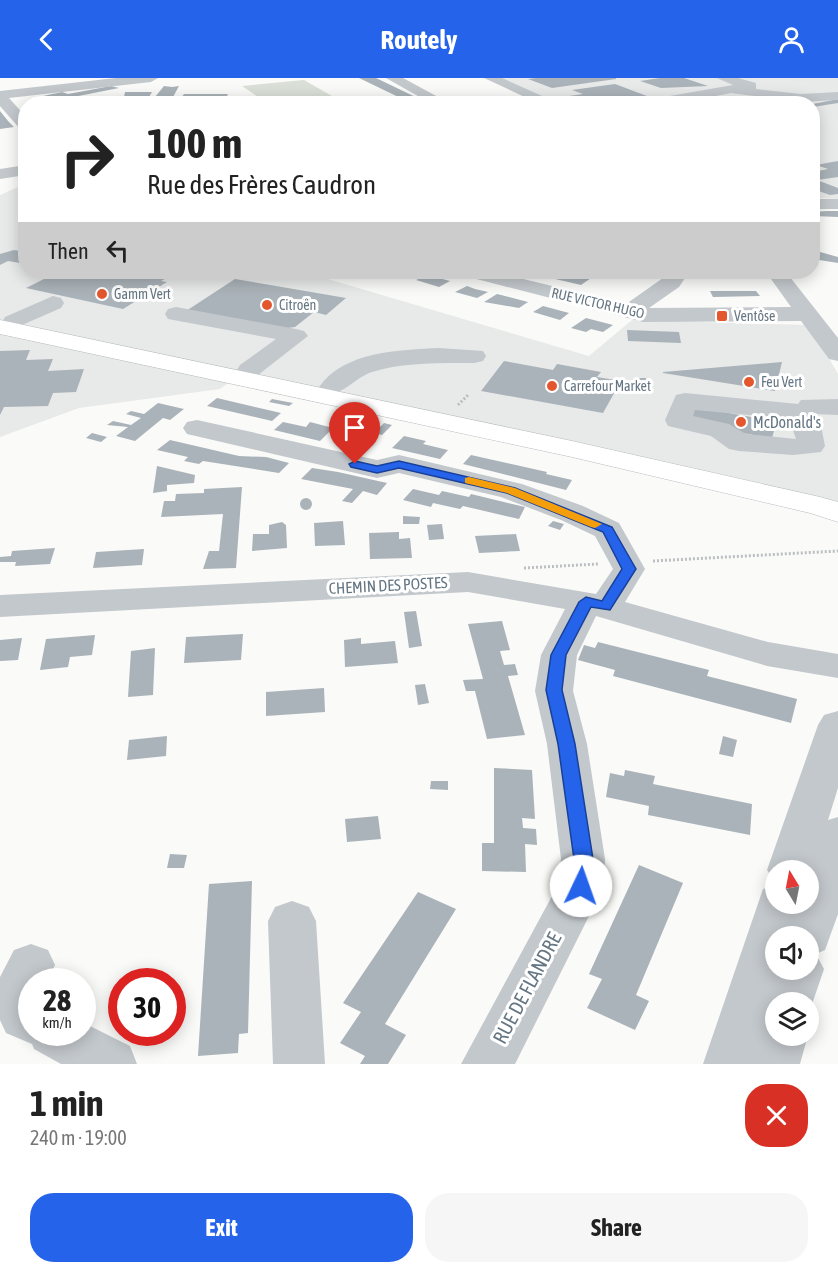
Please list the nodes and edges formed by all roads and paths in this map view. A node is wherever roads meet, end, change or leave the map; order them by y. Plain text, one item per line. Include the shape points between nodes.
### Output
1 (114, 78) edge
2 (151, 78) edge
3 (393, 78) edge
4 (511, 78) edge
5 (724, 78) edge
6 (494, 79) edge
7 (64, 81) edge
8 (804, 87) dead end
9 (755, 90) junction
10 (0, 96) edge
11 (428, 96) edge
12 (534, 96) edge
13 (697, 96) edge
14 (768, 96) edge
15 (790, 96) edge
16 (838, 96) edge
17 (820, 97) edge
18 (838, 105) edge
19 (820, 108) edge
20 (18, 125) edge
21 (18, 171) edge
22 (0, 174) edge
23 (820, 204) edge
24 (838, 204) edge
25 (499, 279) edge
26 (673, 279) edge
27 (782, 279) edge
28 (53, 303) dead end
29 (628, 313) junction
30 (176, 314) dead end
31 (4, 323) edge
32 (826, 331) edge
33 (474, 356) dead end
34 (249, 370) junction
35 (332, 387) junction
36 (197, 428) dead end
37 (838, 496) edge
38 (838, 513) edge
39 (596, 604) junction
40 (0, 606) edge
41 (838, 676) edge
42 (838, 725) edge
43 (838, 834) edge
44 (815, 860) edge
45 (819, 877) edge
46 (802, 914) edge
47 (292, 921) dead end
48 (31, 965) dead end
49 (30, 968) edge
50 (78, 1046) edge
51 (779, 1046) edge
52 (111, 1064) edge
53 (299, 1064) edge
54 (487, 1064) edge
55 (729, 1064) edge
56 (774, 1064) edge

1 - 7 street
2 - 7 street
3 - 11 street
4 - 6 street
5 - 9 street
6 - 12 street
7 - 10 street
8 - 9 street
9 - 13 street
9 - 14 street
9 - 15 street
10 - 20 street
16 - 17 street
18 - 19 street
21 - 22 street
23 - 24 street
25 - 29 street, RUE VICTOR HUGO
26 - 29 street
27 - 32 street
28 - 31 street
29 - 32 street, RUE VICTOR HUGO via 762,316 795,327
30 - 34 street via 296,336
31 - 34 main road
31 - 38 main road via 764,491
33 - 35 street via 418,357 360,366
34 - 35 main road
35 - 37 main road
36 - 39 street, RUE DE FLANDRE via 377,469 399,464 511,490 572,513 608,530 628,562 629,569
39 - 40 street, CHEMIN DES POSTES via 468,582
39 - 41 street, CHEMIN DES POSTES
39 - 54 street, RUE DE FLANDRE via 559,655 554,690 567,744 583,859 581,886
42 - 44 street
43 - 45 street
46 - 55 street
47 - 53 street
48 - 49 street
50 - 52 street
51 - 56 street

